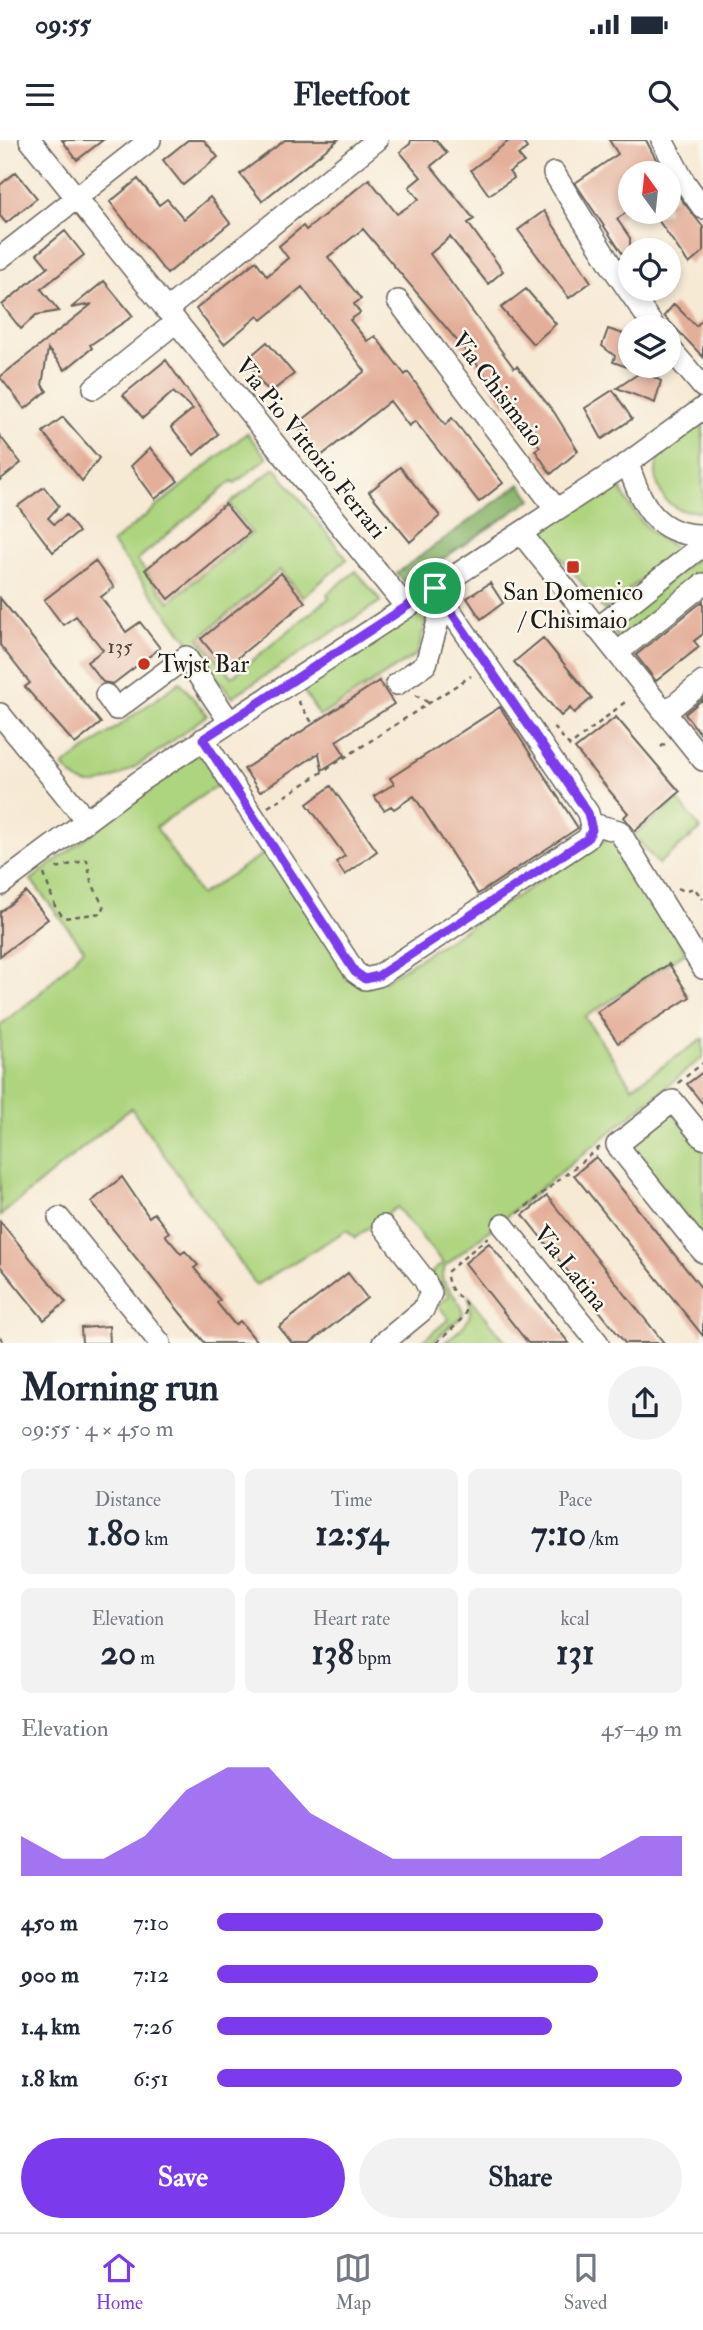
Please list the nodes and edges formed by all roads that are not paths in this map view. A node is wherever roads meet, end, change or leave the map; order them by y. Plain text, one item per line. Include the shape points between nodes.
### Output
1 (30, 140) edge
2 (150, 140) edge
3 (377, 140) edge
4 (663, 140) edge
5 (554, 173) dead end
6 (76, 198) junction
7 (703, 208) edge
8 (0, 258) edge
9 (398, 301) dead end
10 (646, 315) edge
11 (171, 316) junction
12 (681, 361) edge
13 (703, 387) edge
14 (94, 388) dead end
15 (703, 408) edge
16 (628, 463) junction
17 (556, 509) junction
18 (521, 533) junction
19 (703, 535) edge
20 (703, 545) edge
21 (703, 584) edge
22 (439, 594) junction
23 (405, 607) junction
24 (597, 629) junction
25 (617, 653) junction
26 (703, 682) edge
27 (397, 684) dead end
28 (106, 695) dead end
29 (665, 713) junction
30 (0, 714) edge
31 (229, 722) junction
32 (203, 739) junction
33 (703, 760) edge
34 (85, 819) junction
35 (592, 824) junction
36 (0, 885) edge
37 (703, 968) edge
38 (703, 1139) edge
39 (59, 1218) dead end
40 (503, 1225) road end
41 (383, 1226) dead end
42 (703, 1252) edge
43 (160, 1343) edge
44 (383, 1343) edge
45 (598, 1343) edge

1 - 6 street, Via Pio Vittorio Ferrari
2 - 6 street
3 - 11 street
4 - 7 street
5 - 10 street
6 - 8 street
6 - 11 street, Via Pio Vittorio Ferrari
9 - 17 street, Via Chisimaio
11 - 14 street
11 - 23 street, Via Pio Vittorio Ferrari
12 - 13 street
15 - 16 street
16 - 17 street
16 - 19 street via 639,496 656,520 680,534
17 - 18 street
18 - 22 street
18 - 24 street
20 - 24 street
21 - 25 street
22 - 23 street
22 - 27 street via 426,664
22 - 35 street
23 - 31 street
24 - 25 street
25 - 29 street
26 - 29 street
28 - 31 street via 116,709 186,657
29 - 33 street
30 - 34 street
31 - 32 street
32 - 34 street
32 - 35 street via 355,972 369,979 587,839
34 - 36 street
35 - 37 street via 619,831
38 - 42 street via 673,1101 617,1145
39 - 43 street
40 - 45 street, Via Latina
41 - 44 street via 431,1293 423,1310

